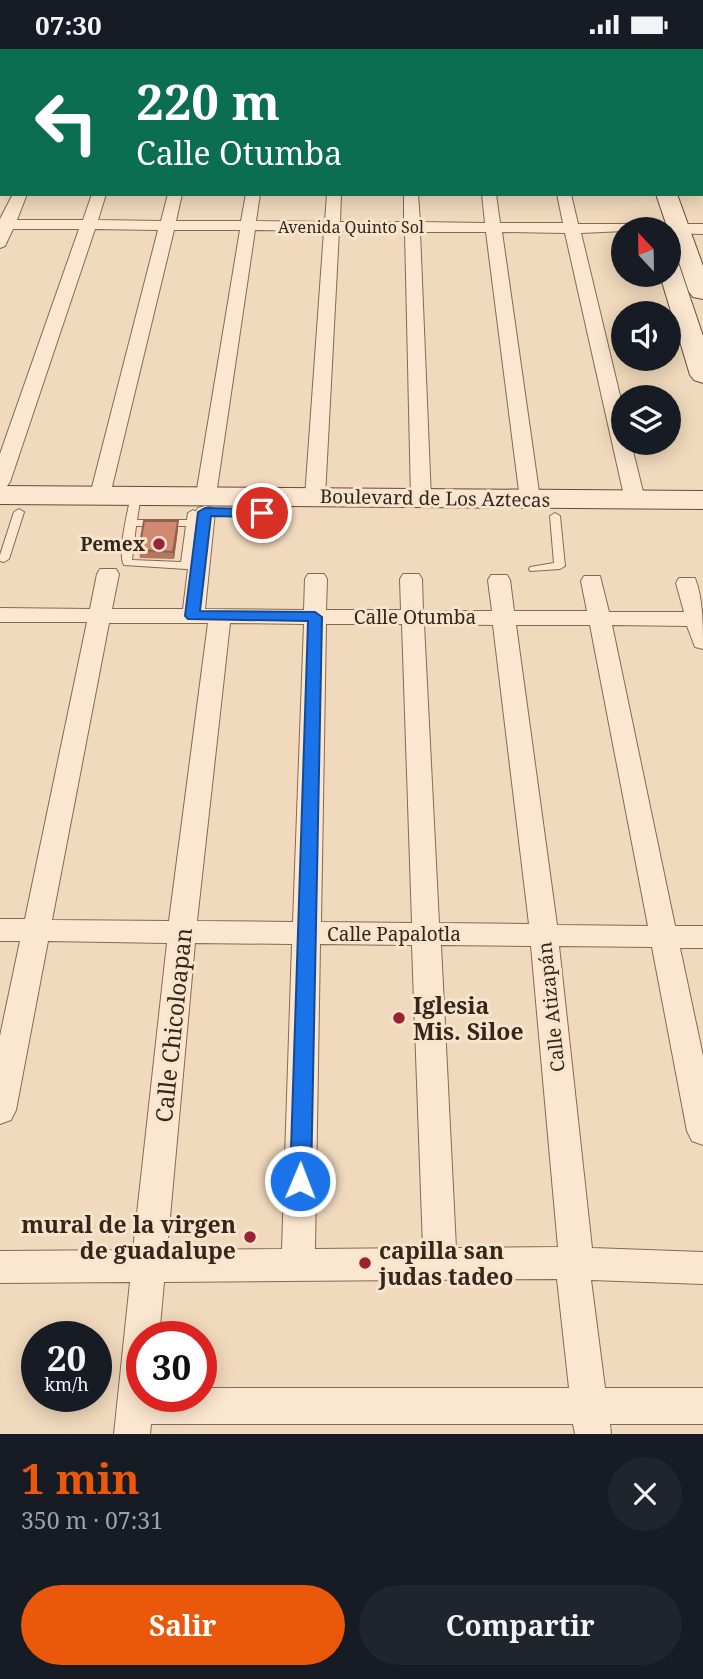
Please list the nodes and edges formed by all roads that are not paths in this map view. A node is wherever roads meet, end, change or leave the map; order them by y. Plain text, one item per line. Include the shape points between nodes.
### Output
1 (19, 196) edge
2 (98, 196) edge
3 (175, 196) edge
4 (253, 196) edge
5 (334, 196) edge
6 (411, 196) edge
7 (489, 196) edge
8 (565, 196) edge
9 (646, 196) edge
10 (666, 196) edge
11 (657, 217) edge
12 (665, 217) edge
13 (4, 224) edge
14 (89, 225) junction
15 (168, 226) junction
16 (248, 226) junction
17 (334, 227) junction
18 (413, 228) junction
19 (495, 228) junction
20 (573, 229) junction
21 (611, 229) edge
22 (681, 229) edge
23 (703, 229) edge
24 (0, 243) edge
25 (681, 259) edge
26 (675, 287) edge
27 (703, 298) edge
28 (703, 375) edge
29 (0, 482) edge
30 (100, 495) junction
31 (315, 497) junction
32 (421, 499) junction
33 (530, 499) junction
34 (635, 500) junction
35 (703, 500) edge
36 (237, 504) junction
37 (6, 507) edge
38 (133, 510) junction
39 (200, 513) junction
40 (555, 516) junction
41 (703, 518) edge
42 (4, 559) dead end
43 (193, 566) junction
44 (534, 569) dead end
45 (108, 574) dead end
46 (316, 579) dead end
47 (411, 579) dead end
48 (499, 580) dead end
49 (592, 580) dead end
50 (687, 583) dead end
51 (0, 615) edge
52 (100, 616) junction
53 (206, 616) junction
54 (315, 617) junction
55 (411, 617) junction
56 (505, 618) junction
57 (600, 619) junction
58 (700, 619) edge
59 (703, 642) edge
60 (0, 930) edge
61 (37, 930) junction
62 (182, 933) junction
63 (425, 933) junction
64 (306, 934) junction
65 (544, 934) junction
66 (662, 937) junction
67 (703, 937) edge
68 (0, 1110) edge
69 (703, 1131) edge
70 (298, 1263) junction
71 (575, 1263) junction
72 (149, 1264) junction
73 (440, 1264) junction
74 (0, 1267) edge
75 (703, 1268) edge
76 (703, 1406) edge
77 (133, 1420) edge
78 (592, 1420) edge

1 - 13 street
2 - 14 street
3 - 15 street
4 - 16 street, Calle Chicoloapan
5 - 17 street
6 - 18 street
7 - 19 street
8 - 20 street
9 - 11 main road
10 - 12 main road
13 - 14 street, Avenida Quinto Sol
13 - 24 street
14 - 15 street, Avenida Quinto Sol
14 - 29 street
15 - 16 street, Avenida Quinto Sol
15 - 30 street
16 - 17 street, Avenida Quinto Sol
16 - 39 street, Calle Chicoloapan
17 - 18 street, Avenida Quinto Sol
17 - 31 street
18 - 19 street, Avenida Quinto Sol
18 - 32 street
19 - 20 street, Avenida Quinto Sol
19 - 33 street
20 - 21 street, Avenida Quinto Sol
20 - 34 street
22 - 23 street, Avenida Quinto Sol
25 - 27 main road
26 - 28 main road
30 - 37 main road, Boulevard de Los Aztecas
30 - 38 main road, Boulevard de Los Aztecas
31 - 32 main road, Boulevard de Los Aztecas
31 - 36 main road, Boulevard de Los Aztecas
32 - 33 main road, Boulevard de Los Aztecas
33 - 34 main road, Boulevard de Los Aztecas
34 - 35 main road, Boulevard de Los Aztecas
36 - 39 main road, Boulevard de Los Aztecas
36 - 40 main road, Boulevard de Los Aztecas
37 - 38 main road, Boulevard de Los Aztecas
37 - 42 lane
38 - 39 main road, Boulevard de Los Aztecas
38 - 43 lane via 128,563
39 - 43 street, Calle Chicoloapan
40 - 41 main road, Boulevard de Los Aztecas
40 - 44 lane via 560,566
43 - 53 street, Calle Chicoloapan
45 - 52 street
46 - 54 street
47 - 55 street
48 - 56 street, Calle Atizapán
49 - 57 street
50 - 58 street
51 - 52 street, Calle Otumba
52 - 53 street, Calle Otumba
52 - 61 street
53 - 54 street, Calle Otumba
53 - 62 street, Calle Chicoloapan
54 - 55 street, Calle Otumba
54 - 64 street
55 - 56 street, Calle Otumba
55 - 63 street
56 - 57 street, Calle Otumba
56 - 65 street, Calle Atizapán
57 - 58 street, Calle Otumba
57 - 66 street
58 - 59 street
60 - 61 street, Calle Papalotla
61 - 62 street, Calle Papalotla
61 - 68 street
62 - 64 street, Calle Papalotla
62 - 72 street, Calle Chicoloapan
63 - 64 street, Calle Papalotla
63 - 65 street, Calle Papalotla
63 - 73 street
64 - 70 street
65 - 66 street, Calle Papalotla
65 - 71 street, Calle Atizapán
66 - 67 street, Calle Papalotla
66 - 69 street
70 - 72 street
70 - 73 street
71 - 73 street
71 - 75 street
71 - 78 street, Calle Atizapán via 574,1288
72 - 74 street
72 - 77 street, Calle Chicoloapan
76 - 78 street
77 - 78 street

